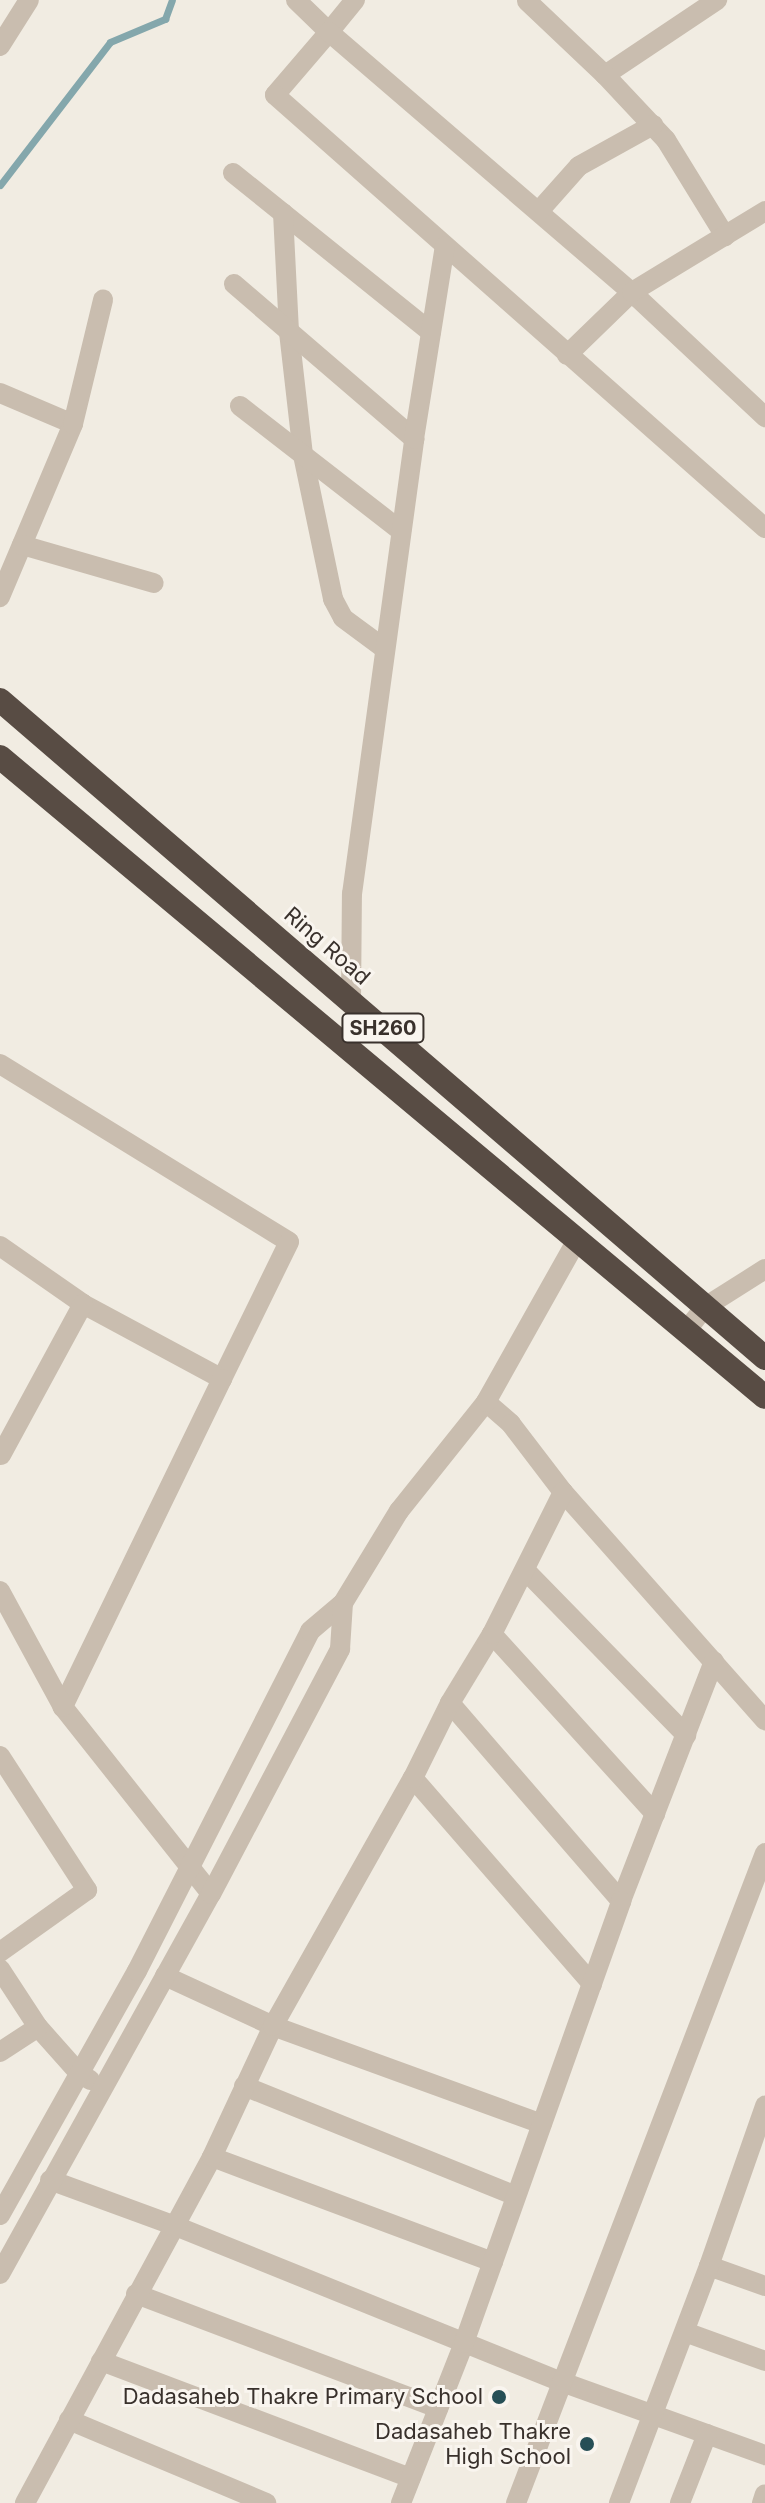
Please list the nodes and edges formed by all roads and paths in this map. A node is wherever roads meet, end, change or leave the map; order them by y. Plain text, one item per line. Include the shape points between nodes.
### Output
1 (29, 0) edge
2 (296, 0) edge
3 (355, 0) edge
4 (526, 0) edge
5 (717, 0) edge
6 (329, 32) junction
7 (0, 46) edge
8 (605, 75) junction
9 (653, 125) junction
10 (233, 173) dead end
11 (539, 211) junction
12 (765, 211) edge
13 (283, 213) junction
14 (725, 236) junction
15 (445, 246) junction
16 (234, 284) dead end
17 (632, 292) junction
18 (103, 300) dead end
19 (289, 332) junction
20 (431, 332) junction
21 (567, 355) junction
22 (0, 393) edge
23 (240, 406) dead end
24 (765, 417) edge
25 (73, 424) junction
26 (414, 439) junction
27 (303, 455) junction
28 (765, 528) edge
29 (401, 531) junction
30 (22, 545) junction
31 (154, 583) dead end
32 (0, 597) edge
33 (385, 649) junction
34 (0, 700) edge
35 (0, 757) edge
36 (351, 1001) junction
37 (0, 1064) edge
38 (577, 1240) junction
39 (0, 1246) edge
40 (765, 1269) edge
41 (83, 1304) junction
42 (705, 1307) junction
43 (686, 1331) junction
44 (765, 1358) edge
45 (222, 1379) junction
46 (765, 1397) edge
47 (486, 1402) junction
48 (0, 1455) edge
49 (563, 1492) junction
50 (525, 1570) junction
51 (0, 1591) edge
52 (343, 1603) junction
53 (492, 1634) junction
54 (714, 1661) junction
55 (450, 1703) junction
56 (63, 1707) junction
57 (765, 1720) edge
58 (686, 1735) junction
59 (247, 1754) junction
60 (0, 1756) edge
61 (273, 1773) junction
62 (413, 1778) junction
63 (655, 1814) junction
64 (765, 1853) edge
65 (189, 1867) junction
66 (211, 1894) junction
67 (621, 1901) junction
68 (0, 1952) edge
69 (0, 1969) edge
70 (165, 1976) junction
71 (592, 1984) junction
72 (273, 2026) junction
73 (38, 2027) junction
74 (0, 2052) edge
75 (79, 2073) junction
76 (244, 2086) junction
77 (103, 2087) junction
78 (765, 2106) edge
79 (542, 2124) junction
80 (212, 2157) junction
81 (50, 2180) junction
82 (516, 2196) junction
83 (0, 2215) edge
84 (173, 2225) junction
85 (493, 2262) junction
86 (709, 2266) junction
87 (0, 2274) edge
88 (765, 2286) edge
89 (136, 2294) junction
90 (685, 2332) junction
91 (464, 2343) junction
92 (101, 2361) junction
93 (765, 2361) edge
94 (562, 2382) junction
95 (438, 2408) junction
96 (654, 2415) junction
97 (69, 2420) junction
98 (707, 2434) junction
99 (765, 2455) edge
100 (411, 2478) junction
101 (765, 2494) edge
102 (25, 2503) edge
103 (266, 2503) edge
104 (401, 2503) edge
105 (516, 2503) edge
106 (619, 2503) edge
107 (680, 2503) edge
108 (762, 2503) edge

1 - 7 street
2 - 6 street
3 - 6 street
4 - 8 street
5 - 8 street
6 - 11 street
6 - 15 street via 275,95
8 - 9 street
9 - 11 street via 579,166
9 - 14 street
10 - 13 street
11 - 17 street
12 - 14 street
13 - 19 street
13 - 20 street
14 - 17 street
15 - 20 street
15 - 21 street
16 - 19 street
17 - 21 street
17 - 24 street
18 - 25 street
19 - 26 street
19 - 27 street
20 - 26 street
21 - 28 street
22 - 25 street
23 - 27 street
25 - 30 street
26 - 29 street
27 - 29 street
27 - 33 street via 333,599 343,618
29 - 33 street
30 - 31 street
30 - 32 street
33 - 36 street via 352,894
34 - 36 highway, Ring Road / SH260
35 - 38 highway, SH260
36 - 42 highway, Ring Road / SH260
37 - 45 street via 289,1242
38 - 43 highway, SH260
38 - 47 street
39 - 41 street
40 - 42 street
41 - 45 street
41 - 48 street
42 - 43 street
42 - 44 highway, Ring Road / SH260
43 - 46 highway, SH260
45 - 56 street
47 - 49 street via 511,1424
47 - 52 street via 399,1511
49 - 50 street
49 - 54 street
50 - 53 street
50 - 58 street
51 - 56 street
52 - 59 street via 310,1631
52 - 61 street via 340,1649
53 - 55 street
53 - 63 street
54 - 57 street
54 - 58 street
55 - 62 street
55 - 67 street
56 - 65 street
58 - 63 street
59 - 61 street
59 - 65 street
60 - 68 street via 87,1890
61 - 66 street
62 - 71 street
62 - 72 street
63 - 67 street
64 - 94 street
65 - 66 street
65 - 75 street
66 - 70 street
67 - 71 street
69 - 73 street
70 - 72 street
70 - 77 street
71 - 79 street
72 - 76 street
72 - 79 street
73 - 74 street
73 - 75 street
75 - 77 street
75 - 83 street
76 - 80 street
76 - 82 street
77 - 81 street
78 - 86 street
79 - 82 street
80 - 84 street
80 - 85 street
81 - 84 street
81 - 87 street
82 - 85 street
84 - 89 street
84 - 91 street
85 - 91 street
86 - 88 street
86 - 90 street
89 - 92 street
89 - 95 street
90 - 93 street
90 - 96 street
91 - 94 street
91 - 95 street
92 - 97 street
92 - 100 street
94 - 96 street
94 - 105 street
95 - 100 street
96 - 98 street
96 - 106 street
97 - 102 street
97 - 103 street
98 - 99 street
98 - 107 street
100 - 104 street
101 - 108 street

